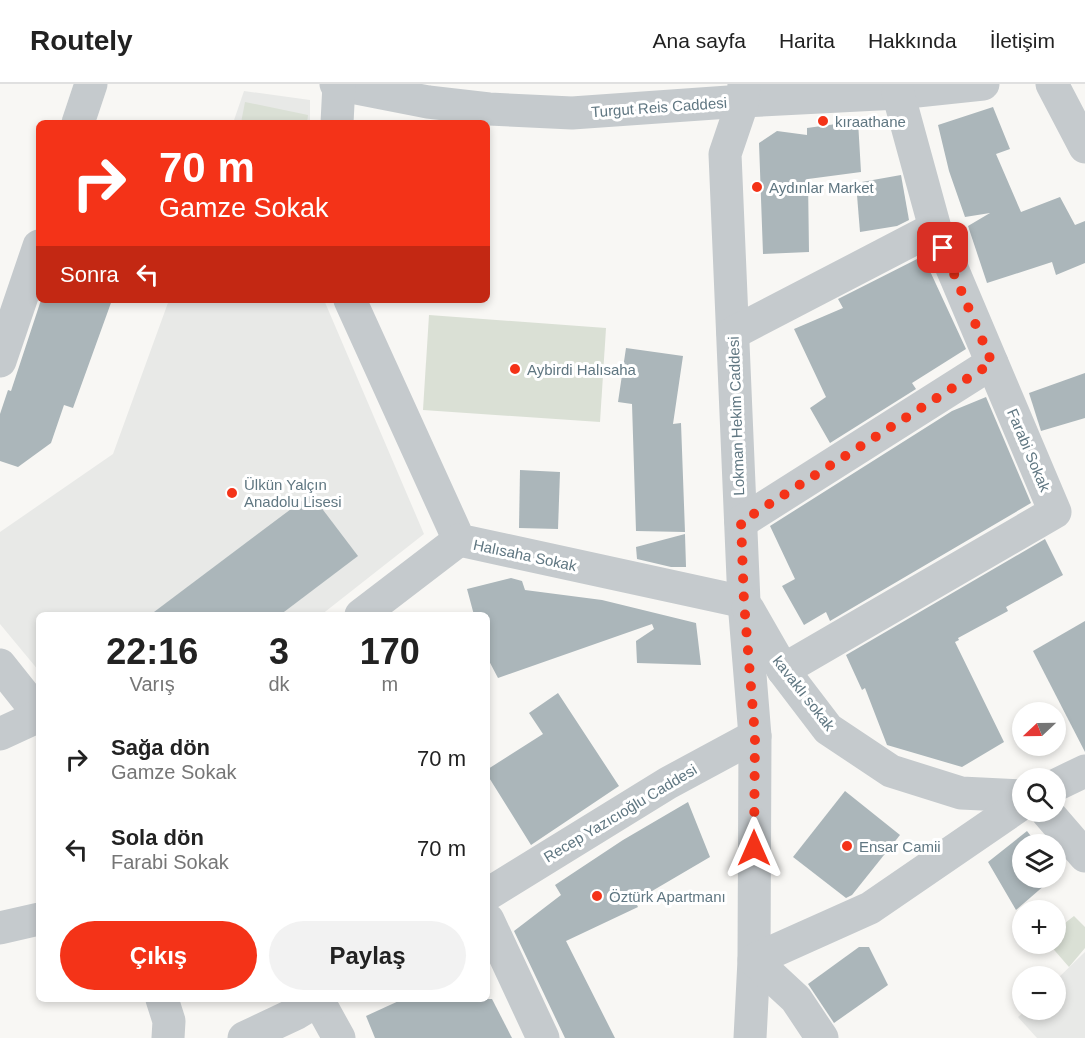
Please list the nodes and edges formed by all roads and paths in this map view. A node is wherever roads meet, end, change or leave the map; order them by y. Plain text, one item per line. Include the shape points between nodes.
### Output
1 (91, 84) edge
2 (338, 84) edge
3 (983, 84) edge
4 (1052, 84) edge
5 (743, 92) edge
6 (898, 93) junction
7 (485, 97) edge
8 (79, 120) edge
9 (337, 120) edge
10 (1085, 147) edge
11 (935, 228) junction
12 (36, 253) edge
13 (351, 303) edge
14 (8, 316) edge
15 (733, 333) junction
16 (0, 361) edge
17 (992, 363) junction
18 (741, 522) junction
19 (459, 540) junction
20 (744, 602) junction
21 (365, 612) edge
22 (0, 665) edge
23 (783, 670) junction
24 (36, 711) edge
25 (36, 716) edge
26 (0, 734) edge
27 (755, 736) junction
28 (1085, 771) edge
29 (1066, 780) edge
30 (1012, 795) edge
31 (1012, 811) edge
32 (1056, 822) edge
33 (1085, 856) edge
34 (490, 893) edge
35 (36, 920) edge
36 (490, 924) edge
37 (0, 928) edge
38 (754, 960) junction
39 (163, 1002) edge
40 (316, 1002) edge
41 (320, 1002) edge
42 (168, 1038) edge
43 (244, 1038) edge
44 (339, 1038) edge
45 (543, 1038) edge
46 (750, 1038) edge
47 (822, 1038) edge

1 - 8 street
2 - 7 street, Turgut Reis Caddesi via 428,102
2 - 9 street
3 - 6 street, Turgut Reis Caddesi
4 - 10 street
5 - 6 street, Turgut Reis Caddesi
5 - 7 street, Turgut Reis Caddesi via 572,113
5 - 15 street, Lokman Hekim Caddesi via 725,154
6 - 11 street, Farabi Sokak
11 - 15 street
11 - 17 street, Farabi Sokak
12 - 14 street
13 - 19 street, Halısaha Sokak
14 - 16 street
15 - 18 street, Lokman Hekim Caddesi
17 - 18 street
17 - 23 street, Farabi Sokak via 1055,512
18 - 20 street, Lokman Hekim Caddesi
19 - 20 street, Halısaha Sokak
19 - 21 street
20 - 23 street, kavaklı sokak
20 - 27 street, Lokman Hekim Caddesi
22 - 24 street
23 - 30 street, kavaklı sokak via 828,729 891,771 961,793
25 - 26 street
27 - 34 street, Recep Yazıcıoğlu Caddesi via 668,783
27 - 38 street, Lokman Hekim Caddesi
28 - 29 street
31 - 38 street via 870,908
32 - 33 street
35 - 37 street
36 - 45 street
38 - 46 street, Lokman Hekim Caddesi
38 - 47 street via 796,999
39 - 42 street via 169,1022
40 - 43 street
41 - 44 street

